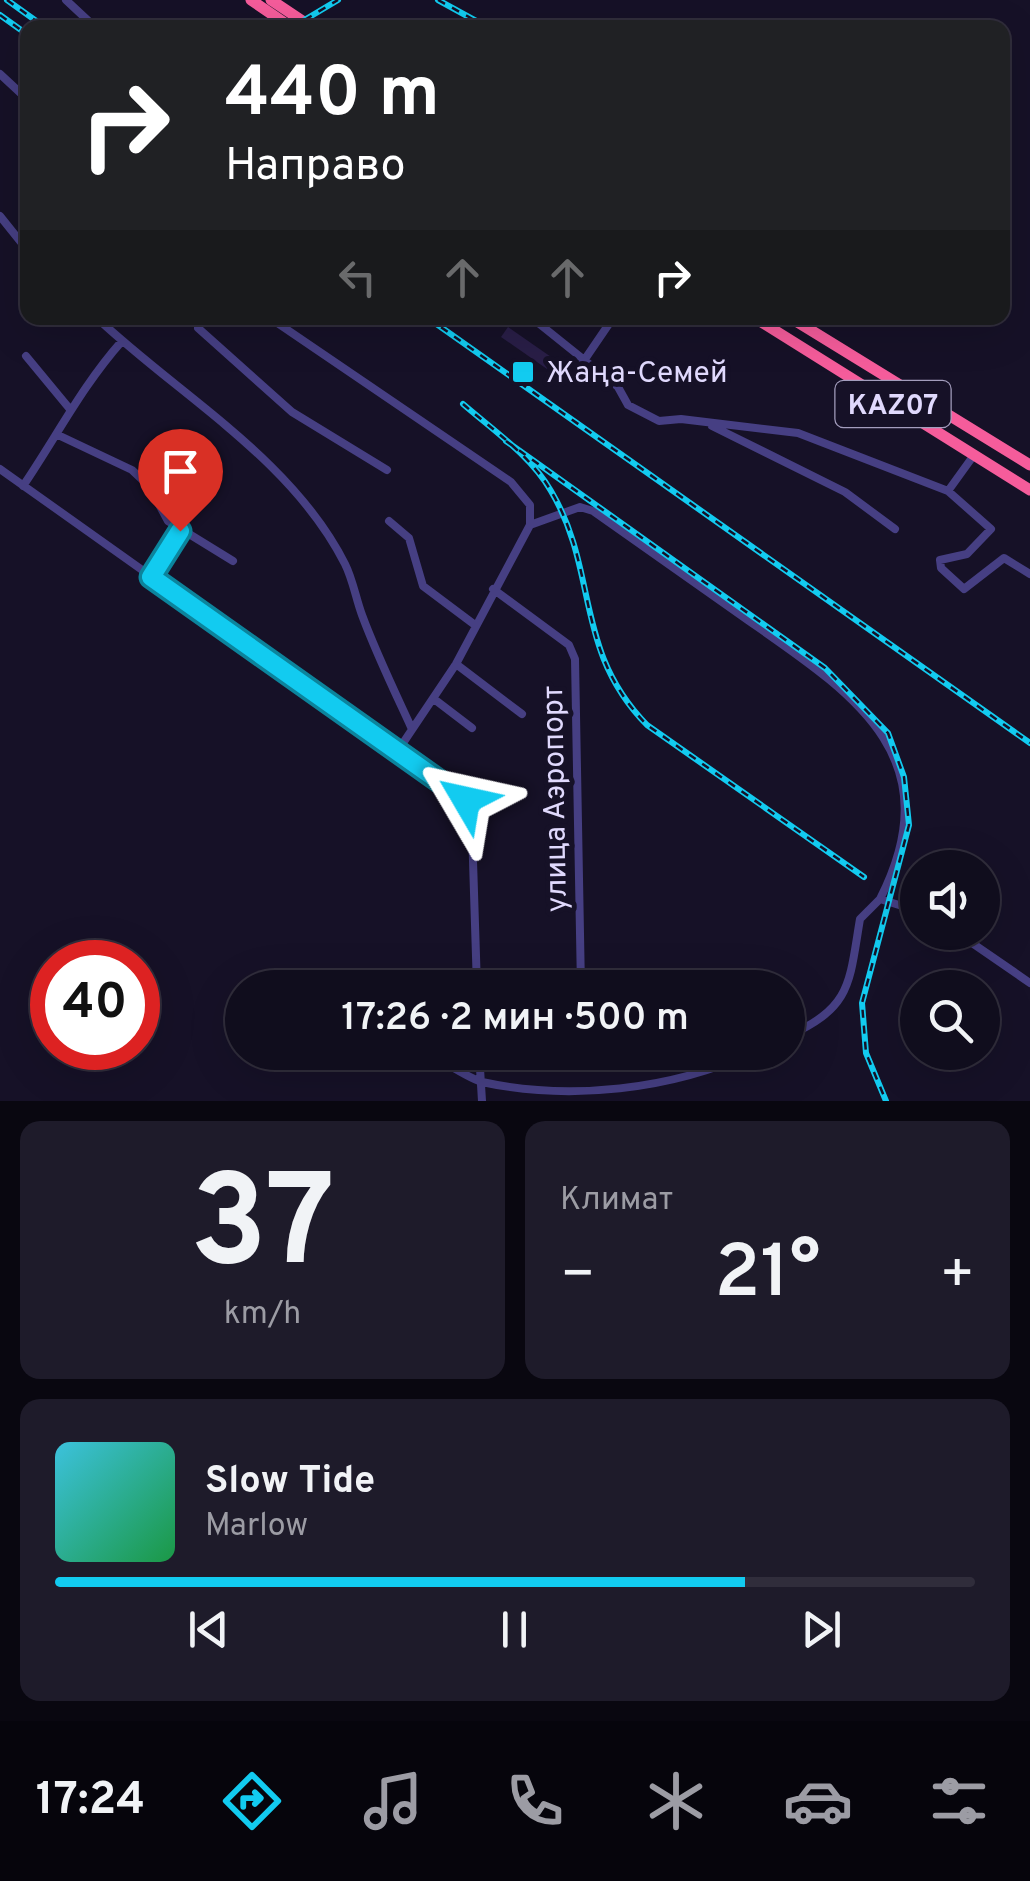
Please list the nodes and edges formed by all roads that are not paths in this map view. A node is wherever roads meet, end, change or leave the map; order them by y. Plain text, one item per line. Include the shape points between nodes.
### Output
1 (66, 0) edge
2 (251, 0) edge
3 (271, 0) edge
4 (87, 20) edge
5 (285, 20) edge
6 (289, 20) edge
7 (0, 74) edge
8 (20, 93) edge
9 (0, 216) edge
10 (20, 241) edge
11 (105, 325) edge
12 (200, 325) edge
13 (280, 325) edge
14 (540, 325) edge
15 (608, 325) edge
16 (767, 325) edge
17 (802, 325) edge
18 (122, 341) junction
19 (26, 356) dead end
20 (583, 362) junction
21 (69, 408) junction
22 (710, 425) junction
23 (58, 435) junction
24 (974, 454) junction
25 (1030, 465) edge
26 (0, 469) edge
27 (387, 470) dead end
28 (24, 486) junction
29 (1030, 490) edge
30 (948, 491) junction
31 (389, 521) dead end
32 (530, 524) junction
33 (895, 528) dead end
34 (180, 531) junction
35 (1030, 556) edge
36 (233, 561) dead end
37 (1022, 567) junction
38 (1030, 574) edge
39 (151, 577) junction
40 (493, 589) junction
41 (475, 625) junction
42 (456, 664) junction
43 (434, 700) junction
44 (522, 714) dead end
45 (411, 727) junction
46 (472, 728) dead end
47 (397, 752) junction
48 (880, 900) junction
49 (900, 905) edge
50 (982, 950) edge
51 (476, 970) edge
52 (581, 970) edge
53 (1030, 983) edge
54 (805, 1027) edge
55 (459, 1070) edge
56 (480, 1070) edge
57 (692, 1070) edge
58 (480, 1082) junction
59 (482, 1101) edge

1 - 4 street
2 - 5 highway
3 - 6 highway
7 - 8 street
9 - 10 street
11 - 18 street
12 - 27 street via 292,412
13 - 32 street via 511,482 530,505
14 - 20 street
15 - 20 street
16 - 24 highway, KAZ07
17 - 25 highway, KAZ07
18 - 21 street
18 - 45 street via 262,456 298,496 346,564
19 - 21 street
20 - 22 street via 618,387 628,405 659,422
21 - 23 street
22 - 30 street via 798,434
22 - 33 street via 846,492
23 - 28 street
23 - 34 street via 132,470
24 - 29 highway, KAZ07
24 - 30 street
26 - 28 street
28 - 39 street
30 - 37 street via 992,530 967,554 940,560 941,568 964,589 1004,558
31 - 41 street via 409,538 423,586
32 - 40 street
32 - 48 street via 580,506 594,511 834,680 874,720 895,762 904,815 896,870
34 - 36 street
34 - 39 street
35 - 37 street
37 - 38 street
39 - 47 street
40 - 41 street
40 - 52 street, улица Аэропорт via 569,645 575,659
41 - 42 street
42 - 43 street
42 - 44 street
43 - 45 street
43 - 46 street
45 - 47 street
47 - 51 street via 466,800
48 - 49 street
48 - 54 street via 860,918 847,993 832,1012
50 - 53 street
55 - 58 street
56 - 58 street
57 - 58 street via 611,1094 544,1094
58 - 59 street

